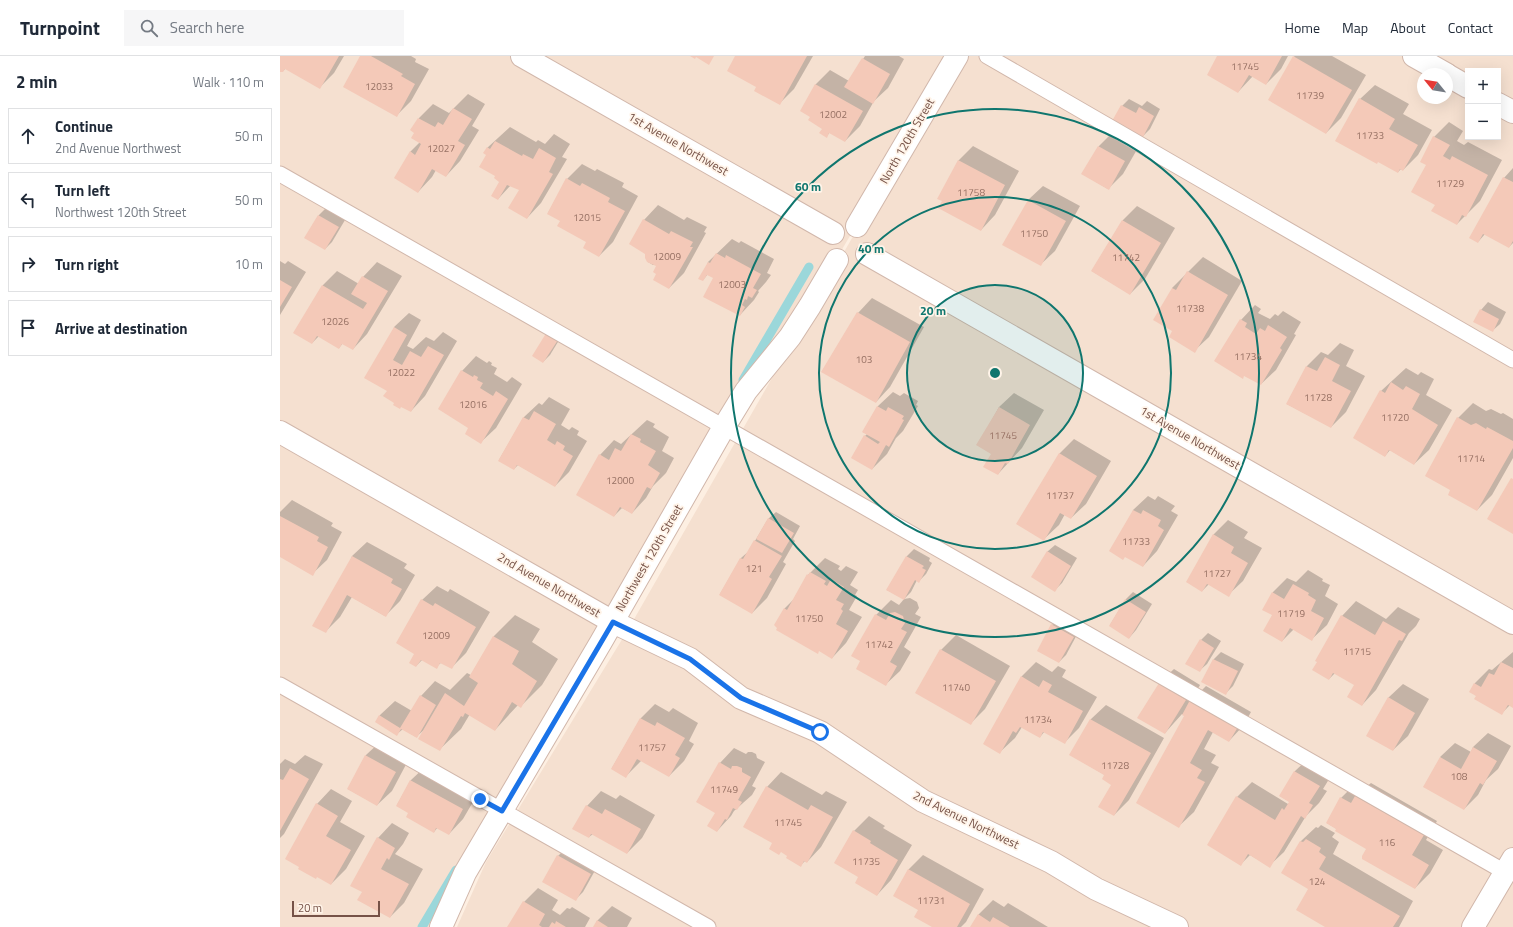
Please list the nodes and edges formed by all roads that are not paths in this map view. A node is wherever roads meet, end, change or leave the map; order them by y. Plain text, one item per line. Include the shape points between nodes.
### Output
1 (522, 56) edge
2 (957, 56) edge
3 (987, 56) edge
4 (1414, 56) edge
5 (1435, 68) edge
6 (1453, 78) edge
7 (1465, 84) edge
8 (1501, 106) edge
9 (1513, 112) edge
10 (280, 174) edge
11 (857, 226) junction
12 (833, 233) junction
13 (867, 254) junction
14 (837, 260) junction
15 (1513, 360) edge
16 (724, 427) junction
17 (280, 432) edge
18 (613, 622) junction
19 (1513, 623) edge
20 (280, 685) edge
21 (502, 811) junction
22 (1509, 865) edge
23 (442, 927) edge
24 (708, 927) edge
25 (1177, 927) edge
26 (1473, 927) edge

1 - 12 street, 1st Avenue Northwest
2 - 11 street, North 120th Street
3 - 15 lane
4 - 5 street
6 - 7 street
8 - 9 street
10 - 16 lane
11 - 12 street via 841,226
11 - 13 street via 869,239
12 - 14 street via 829,247
13 - 14 street via 853,264
13 - 19 street, 1st Avenue Northwest
14 - 16 street, Northwest 120th Street via 790,337 746,391
16 - 18 street, Northwest 120th Street
16 - 22 lane
17 - 18 street, 2nd Avenue Northwest
18 - 21 street, Northwest 120th Street
18 - 25 street, 2nd Avenue Northwest via 690,659 741,698 820,732 923,801 1051,862 1096,890
20 - 21 lane
21 - 23 street, Northwest 120th Street via 465,873
21 - 24 lane
22 - 26 street

